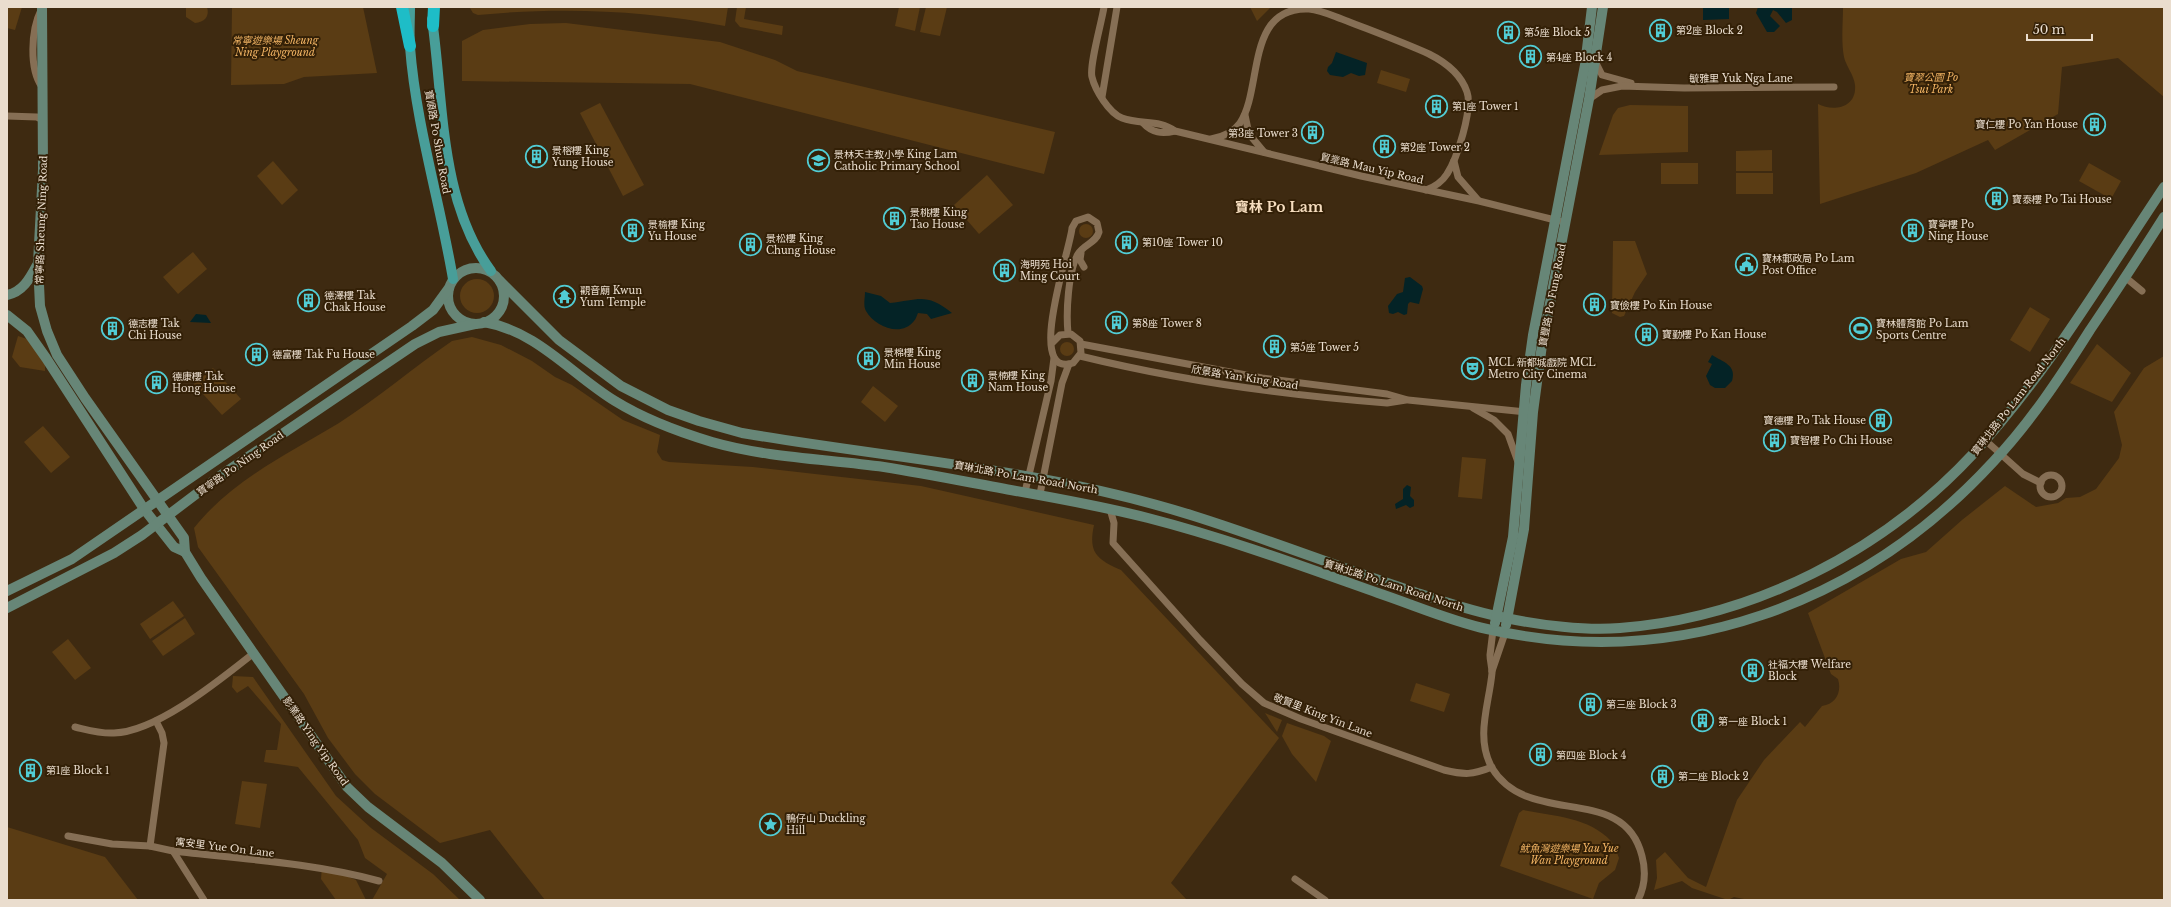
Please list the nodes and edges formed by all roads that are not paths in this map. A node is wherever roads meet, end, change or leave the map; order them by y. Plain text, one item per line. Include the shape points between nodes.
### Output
1 (42, 7) edge
2 (402, 7) edge
3 (410, 7) edge
4 (430, 7) edge
5 (434, 7) edge
6 (1104, 7) edge
7 (1117, 7) edge
8 (1592, 7) edge
9 (1603, 7) edge
10 (433, 26) junction
11 (410, 46) junction
12 (1596, 63) junction
13 (1648, 86) junction
14 (1834, 87) dead end
15 (1102, 97) junction
16 (1589, 99) junction
17 (1245, 112) junction
18 (7, 116) edge
19 (43, 124) junction
20 (1209, 140) junction
21 (1268, 154) junction
22 (1454, 161) junction
23 (2164, 187) edge
24 (1426, 190) junction
25 (1479, 201) junction
26 (2164, 217) edge
27 (1555, 221) junction
28 (1565, 223) junction
29 (1082, 249) junction
30 (38, 263) junction
31 (1084, 267) dead end
32 (491, 271) junction
33 (2125, 277) junction
34 (500, 281) junction
35 (451, 284) junction
36 (2142, 291) dead end
37 (7, 295) edge
38 (7, 314) edge
39 (480, 323) junction
40 (1068, 333) junction
41 (1052, 344) junction
42 (1081, 344) junction
43 (1080, 356) junction
44 (1054, 358) junction
45 (1068, 364) junction
46 (1408, 400) junction
47 (1473, 408) junction
48 (1528, 412) junction
49 (1985, 440) junction
50 (2000, 455) junction
51 (1518, 463) junction
52 (1029, 475) junction
53 (1044, 478) junction
54 (2041, 483) dead end
55 (144, 484) junction
56 (173, 489) junction
57 (1025, 492) junction
58 (133, 494) junction
59 (1040, 494) junction
60 (157, 500) junction
61 (182, 505) junction
62 (144, 509) junction
63 (1110, 509) junction
64 (168, 515) junction
65 (129, 520) junction
66 (156, 524) junction
67 (177, 527) junction
68 (185, 552) junction
69 (7, 591) edge
70 (7, 608) edge
71 (1496, 616) junction
72 (1508, 619) junction
73 (1493, 631) junction
74 (1505, 633) junction
75 (254, 653) junction
76 (1492, 671) junction
77 (156, 721) junction
78 (75, 727) dead end
79 (1492, 767) junction
80 (68, 836) dead end
81 (150, 846) junction
82 (173, 851) junction
83 (1295, 879) dead end
84 (379, 881) dead end
85 (204, 900) edge
86 (480, 900) edge
87 (1325, 900) edge
88 (1638, 900) edge

1 - 19 main road, 常寧路 Sheung Ning Road
2 - 11 highway
3 - 11 main road, 寶順路 Po Shun Road
4 - 10 main road, 寶順路 Po Shun Road
5 - 10 highway
6 - 15 street, 貿業路 Mau Yip Road via 1091,76
7 - 15 street
8 - 27 main road, 寶豐路 Po Fung Road via 1585,65
9 - 12 main road, 寶豐路 Po Fung Road
10 - 32 main road, 寶順路 Po Shun Road via 442,123 449,164 468,234 479,256
11 - 35 main road, 寶順路 Po Shun Road
12 - 13 street, 毓雅里 Yuk Nga Lane via 1604,76
12 - 16 main road, 寶豐路 Po Fung Road
13 - 14 street, 毓雅里 Yuk Nga Lane
13 - 16 street, 毓雅里 Yuk Nga Lane via 1608,88
15 - 20 street, 貿業路 Mau Yip Road via 1116,115 1143,123 1149,130 1165,133 1175,131
16 - 28 main road, 寶豐路 Po Fung Road
17 - 20 street via 1239,124 1230,133
17 - 21 street via 1249,134
17 - 22 street via 1266,32 1288,13 1302,9 1316,10 1429,54 1440,59 1455,72 1467,92 1469,103
18 - 19 street via 37,117
19 - 30 main road, 常寧路 Sheung Ning Road
20 - 21 street, 貿業路 Mau Yip Road
21 - 24 street, 貿業路 Mau Yip Road
22 - 24 street via 1442,181
22 - 25 street via 1458,177
23 - 49 main road, 寶琳北路 Po Lam Road North via 2068,332
24 - 25 street, 貿業路 Mau Yip Road
25 - 27 street, 貿業路 Mau Yip Road
26 - 33 main road, 寶琳北路 Po Lam Road North
27 - 28 street, 貿業路 Mau Yip Road
27 - 48 main road, 寶豐路 Po Fung Road via 1533,334
28 - 48 main road, 寶豐路 Po Fung Road
29 - 31 street via 1080,260
29 - 40 street via 1075,261 1067,305
29 - 41 street via 1094,241 1099,232 1097,223 1088,217 1079,219 1072,228 1052,323
30 - 37 main road via 21,289
30 - 55 main road, 常寧路 Sheung Ning Road via 40,306 57,355
32 - 34 main road
32 - 35 main road via 470,268 459,274
33 - 36 street
33 - 50 main road, 寶琳北路 Po Lam Road North via 2062,374
34 - 39 main road via 504,291 502,306 493,318
34 - 52 main road, 寶琳北路 Po Lam Road North via 558,340 621,386 646,400 699,421 742,433 796,442
35 - 39 main road via 448,297 452,310 464,321
35 - 56 main road, 寶寧路 Po Ning Road via 432,310 412,326
38 - 58 main road via 26,331 46,358
39 - 57 main road, 寶琳北路 Po Lam Road North via 506,327 526,336 613,400 663,425 711,441 786,456 888,468
39 - 61 main road, 寶寧路 Po Ning Road via 439,332 408,348 220,476
40 - 41 street via 1060,335
40 - 42 street via 1075,336
41 - 44 street via 1051,352
42 - 43 street
42 - 46 street, 欣景路 Yan King Road via 1227,373 1387,394
43 - 45 street
43 - 46 street, 欣景路 Yan King Road via 1260,391 1386,403
44 - 45 street via 1061,364
44 - 52 street
45 - 53 street
46 - 47 street, 欣景路 Yan King Road
47 - 48 street, 欣景路 Yan King Road
47 - 51 street, 欣景路 Yan King Road via 1494,420 1508,434
48 - 51 main road, 寶豐路 Po Fung Road
48 - 72 main road, 寶豐路 Po Fung Road via 1524,529
49 - 50 street
49 - 72 main road, 寶琳北路 Po Lam Road North via 1945,483 1898,523 1846,556 1776,590 1732,607 1687,618 1618,628 1548,625
50 - 54 street via 2022,474
50 - 74 main road, 寶琳北路 Po Lam Road North via 1958,497 1907,539 1834,584 1762,616 1701,633 1630,642 1563,640
51 - 71 main road, 寶豐路 Po Fung Road via 1513,537
52 - 53 main road, 寶琳北路 Po Lam Road North
52 - 57 street
53 - 59 street
53 - 71 main road, 寶琳北路 Po Lam Road North via 1194,516 1358,574
55 - 56 main road via 160,490
55 - 60 main road, 常寧路 Sheung Ning Road
56 - 60 main road, 寶寧路 Po Ning Road
57 - 59 main road, 寶琳北路 Po Lam Road North
58 - 62 main road
58 - 65 main road via 134,508
59 - 63 main road, 寶琳北路 Po Lam Road North
60 - 62 main road, 寶寧路 Po Ning Road
60 - 64 main road, 常寧路 Sheung Ning Road
61 - 64 main road, 寶寧路 Po Ning Road
61 - 67 main road via 177,515
62 - 65 main road, 寶寧路 Po Ning Road
62 - 66 main road
63 - 73 main road, 寶琳北路 Po Lam Road North via 1232,543
63 - 79 street, 敬賢里 King Yin Lane via 1114,523 1114,543 1200,640 1264,703 1301,719 1444,770 1474,774
64 - 66 main road, 寶寧路 Po Ning Road
64 - 67 main road, 影業路 Ying Yip Road
65 - 69 main road, 寶寧路 Po Ning Road via 72,559
66 - 68 main road, 影業路 Ying Yip Road via 174,547
66 - 70 main road, 寶寧路 Po Ning Road via 114,553
67 - 68 main road, 影業路 Ying Yip Road via 184,538
68 - 75 main road, 影業路 Ying Yip Road
71 - 72 main road, 寶琳北路 Po Lam Road North
71 - 73 main road, 寶豐路 Po Fung Road
72 - 74 main road, 寶豐路 Po Fung Road
73 - 74 main road, 寶琳北路 Po Lam Road North
73 - 76 street via 1490,655
74 - 76 street
75 - 77 street via 222,679
75 - 86 main road, 影業路 Ying Yip Road via 347,786 368,807 442,863
76 - 79 street via 1483,732
77 - 78 street via 115,733
77 - 81 street via 164,743
79 - 88 street via 1507,785 1525,797 1605,814 1625,826 1635,837 1643,858 1645,878
80 - 81 street, 寓安里 Yue On Lane via 112,844
81 - 82 street, 寓安里 Yue On Lane
82 - 84 street, 寓安里 Yue On Lane via 317,869
82 - 85 street
83 - 87 street

